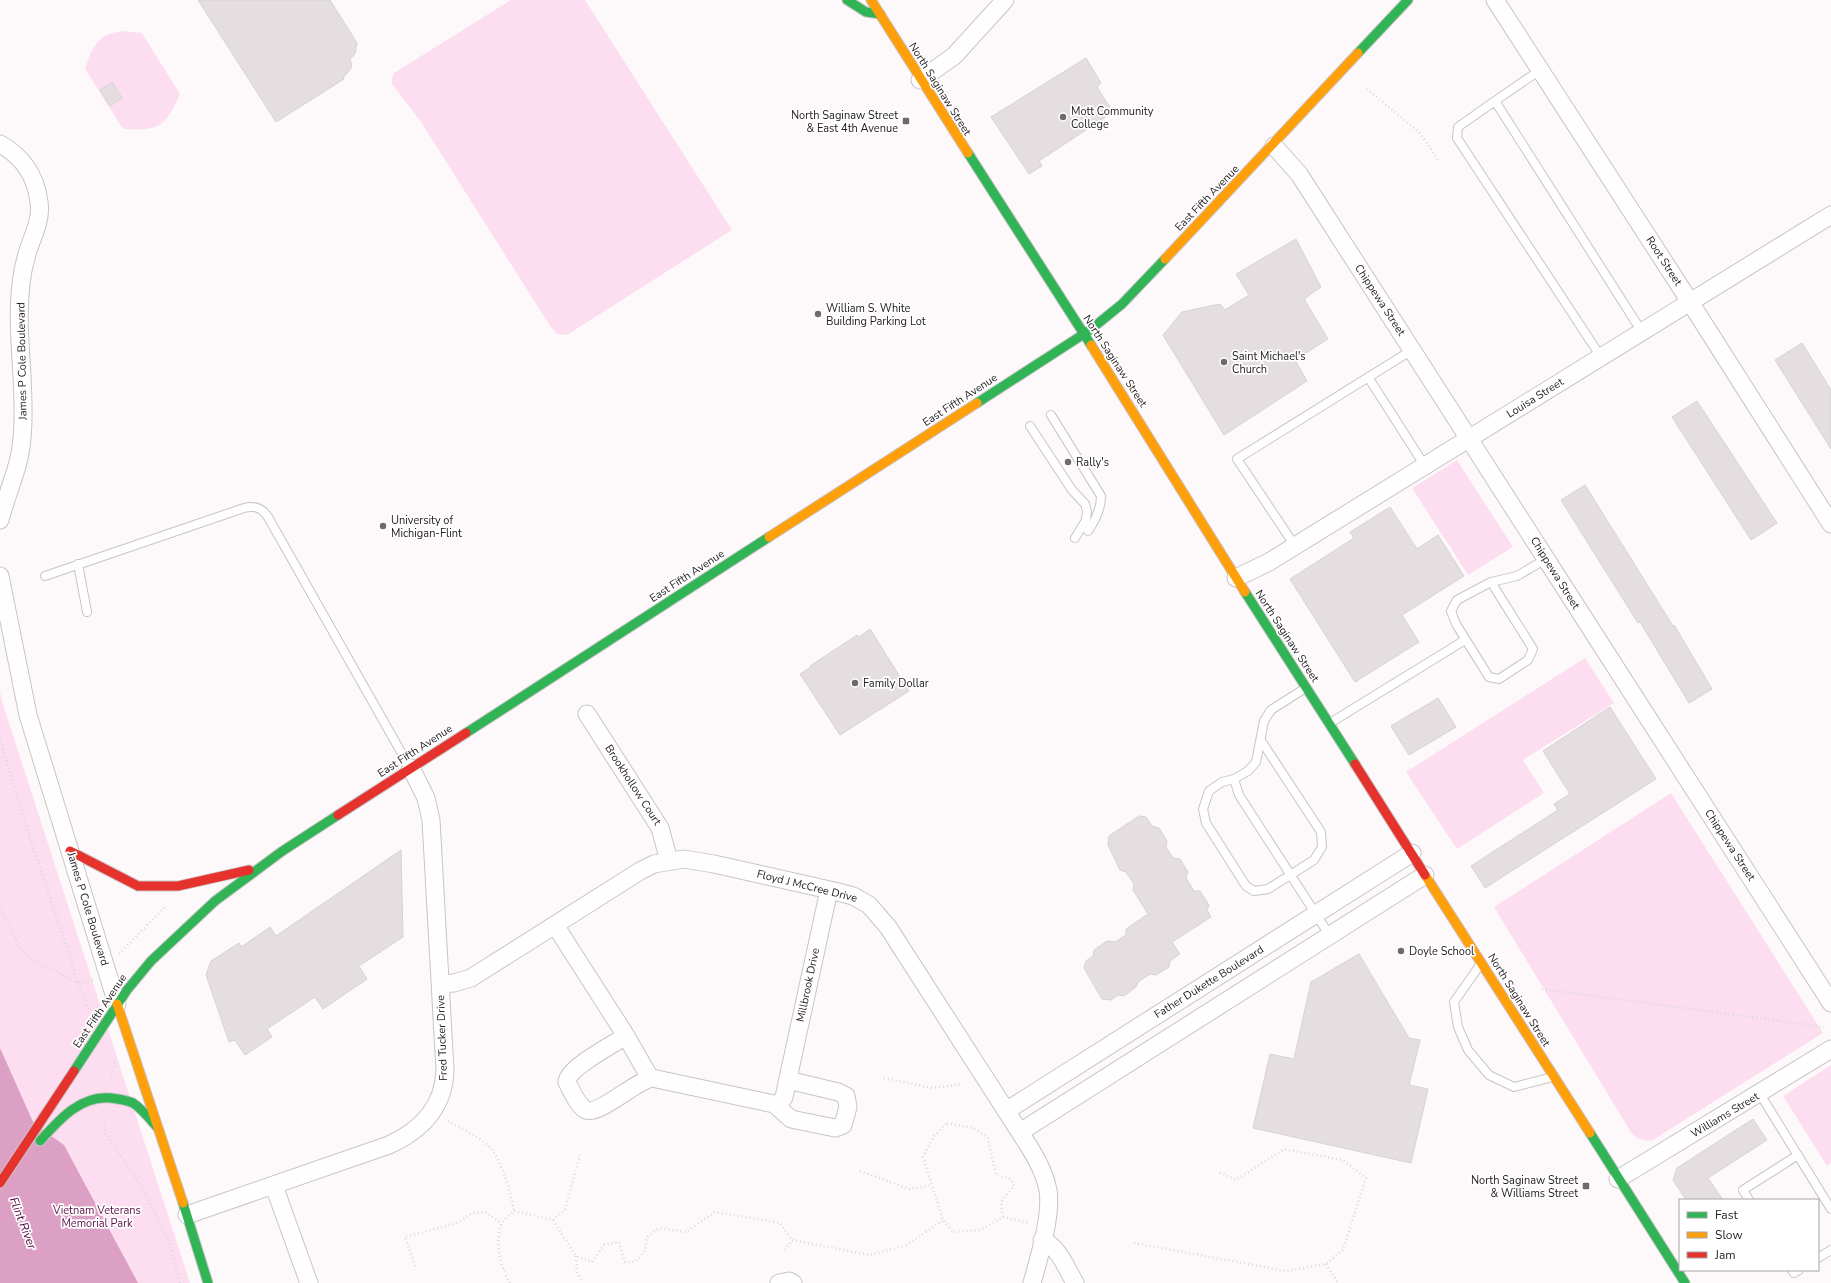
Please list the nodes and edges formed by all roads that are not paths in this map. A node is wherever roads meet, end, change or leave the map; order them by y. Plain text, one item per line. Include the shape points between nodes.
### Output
1 (847, 0) edge
2 (871, 0) edge
3 (1005, 0) edge
4 (1408, 0) edge
5 (1495, 0) edge
6 (880, 14) junction
7 (1540, 70) junction
8 (920, 80) junction
9 (1495, 101) junction
10 (0, 144) edge
11 (1274, 146) junction
12 (1831, 215) edge
13 (1691, 303) junction
14 (1642, 332) junction
15 (1083, 334) junction
16 (1412, 350) junction
17 (1601, 357) junction
18 (1368, 377) junction
19 (1051, 415) dead end
20 (1030, 426) dead end
21 (1470, 438) junction
22 (1425, 466) junction
23 (0, 520) edge
24 (1831, 524) edge
25 (1088, 531) dead end
26 (1075, 538) dead end
27 (1295, 546) junction
28 (1546, 559) junction
29 (78, 564) junction
30 (0, 576) edge
31 (45, 576) dead end
32 (1236, 578) junction
33 (1491, 582) junction
34 (88, 612) dead end
35 (1465, 640) junction
36 (1306, 688) junction
37 (587, 714) dead end
38 (1329, 724) junction
39 (1262, 742) junction
40 (411, 768) junction
41 (1234, 780) junction
42 (70, 851) junction
43 (1412, 854) junction
44 (669, 861) junction
45 (256, 869) junction
46 (1291, 875) junction
47 (1425, 875) junction
48 (829, 890) junction
49 (1316, 915) junction
50 (555, 925) junction
51 (1330, 936) junction
52 (1482, 963) junction
53 (441, 984) junction
54 (1831, 1003) edge
55 (117, 1004) junction
56 (1146, 1022) junction
57 (626, 1036) junction
58 (1159, 1043) junction
59 (1831, 1049) edge
60 (1097, 1053) junction
61 (1110, 1074) junction
62 (1554, 1077) junction
63 (650, 1078) junction
64 (788, 1080) junction
65 (1760, 1094) junction
66 (778, 1106) junction
67 (1006, 1111) junction
68 (1020, 1132) junction
69 (161, 1133) junction
70 (1798, 1155) junction
71 (1618, 1179) junction
72 (0, 1184) edge
73 (274, 1186) junction
74 (1748, 1199) edge
75 (1831, 1209) edge
76 (187, 1215) junction
77 (1042, 1240) junction
78 (1831, 1250) edge
79 (1819, 1257) edge
80 (208, 1283) edge
81 (309, 1283) edge
82 (779, 1283) edge
83 (793, 1283) edge
84 (1032, 1283) edge
85 (1075, 1283) edge
86 (1685, 1283) edge

1 - 6 main road via 864,11 874,15
2 - 6 main road, North Saginaw Street
3 - 8 street via 954,56
4 - 11 main road, East Fifth Avenue
5 - 7 street, Root Street
6 - 8 main road, North Saginaw Street
7 - 9 lane
7 - 13 street, Root Street
8 - 15 main road, North Saginaw Street
9 - 14 lane
9 - 17 lane via 1458,127 1457,138
10 - 23 street, James P Cole Boulevard via 27,167 40,208 26,255 20,299 22,440 14,478
11 - 15 main road, East Fifth Avenue via 1122,304
11 - 16 street, Chippewa Street via 1299,174
12 - 13 street, Louisa Street
13 - 14 street, Louisa Street
13 - 24 street, Root Street
14 - 17 street, Louisa Street
15 - 32 main road, North Saginaw Street
15 - 40 main road, East Fifth Avenue
16 - 18 lane
16 - 21 street, Chippewa Street
17 - 21 street, Louisa Street
18 - 22 lane
18 - 27 lane via 1237,459
19 - 25 lane via 1101,496 1099,508
20 - 26 lane via 1072,490 1085,504 1086,520
21 - 22 street, Louisa Street
21 - 28 street, Chippewa Street
22 - 27 street, Louisa Street
27 - 32 street, Louisa Street
28 - 33 lane via 1517,576
28 - 54 street, Chippewa Street
29 - 31 lane
29 - 34 lane
29 - 40 lane via 244,508 260,508 270,521
30 - 42 street, James P Cole Boulevard via 28,715
32 - 36 main road, North Saginaw Street
33 - 35 lane via 1457,600 1451,611
33 - 35 lane via 1533,649 1528,660 1499,679 1489,677
35 - 38 lane
36 - 38 main road, North Saginaw Street
36 - 39 lane via 1271,710 1264,721
37 - 44 street, Brookhollow Court via 660,828
38 - 43 main road, North Saginaw Street
39 - 41 lane via 1256,762
39 - 46 lane via 1321,832 1322,847 1314,860
40 - 45 main road, East Fifth Avenue
40 - 53 street, Fred Tucker Drive via 424,792 430,812
41 - 46 lane via 1239,795
41 - 46 lane via 1222,782 1209,791 1203,809 1206,824 1250,889 1268,889
42 - 45 main road via 138,886 178,886
42 - 55 street, James P Cole Boulevard
43 - 47 main road, North Saginaw Street
43 - 49 street, Father Dukette Boulevard
44 - 48 street, Floyd J McCree Drive via 695,861
44 - 50 street, Floyd J McCree Drive via 654,864 640,871
45 - 55 main road, East Fifth Avenue via 202,912 152,960
46 - 49 lane
47 - 51 street
47 - 52 main road, North Saginaw Street
48 - 64 street, Millbrook Drive
48 - 67 street, Floyd J McCree Drive via 862,900 882,917
49 - 51 lane
49 - 56 street, Father Dukette Boulevard
50 - 53 street, Floyd J McCree Drive via 471,978
50 - 57 street
51 - 58 street
52 - 62 main road, North Saginaw Street
52 - 62 lane via 1454,1002 1458,1027 1468,1050 1489,1076 1514,1087
53 - 73 street, Fred Tucker Drive via 445,1079 440,1098 430,1116 416,1130 389,1145
55 - 69 main road, James P Cole Boulevard
55 - 72 main road, East Fifth Avenue
56 - 58 street
56 - 60 street, Father Dukette Boulevard
57 - 63 street
57 - 63 street via 571,1072 567,1078 569,1086 583,1107 591,1111 599,1109
58 - 61 street
59 - 65 street, Williams Street
60 - 61 street
60 - 67 street, Father Dukette Boulevard
61 - 68 street
62 - 71 main road, North Saginaw Street
63 - 66 street
64 - 66 street, Millbrook Drive via 784,1097
64 - 66 street via 842,1093 849,1102 846,1119 842,1125 831,1127 788,1118
65 - 70 lane
65 - 71 street, Williams Street
67 - 68 street, Floyd J McCree Drive
68 - 77 street, Floyd J McCree Drive via 1041,1167 1048,1190 1049,1208
69 - 72 main road via 134,1104 106,1097 86,1101 66,1114
69 - 76 main road, James P Cole Boulevard
70 - 74 lane via 1743,1190
70 - 75 lane
71 - 86 main road, North Saginaw Street
73 - 76 street, Fred Tucker Drive
73 - 81 street
76 - 80 main road, James P Cole Boulevard
77 - 84 street, Floyd J McCree Drive
77 - 85 street via 1054,1249
78 - 79 lane
82 - 83 street

